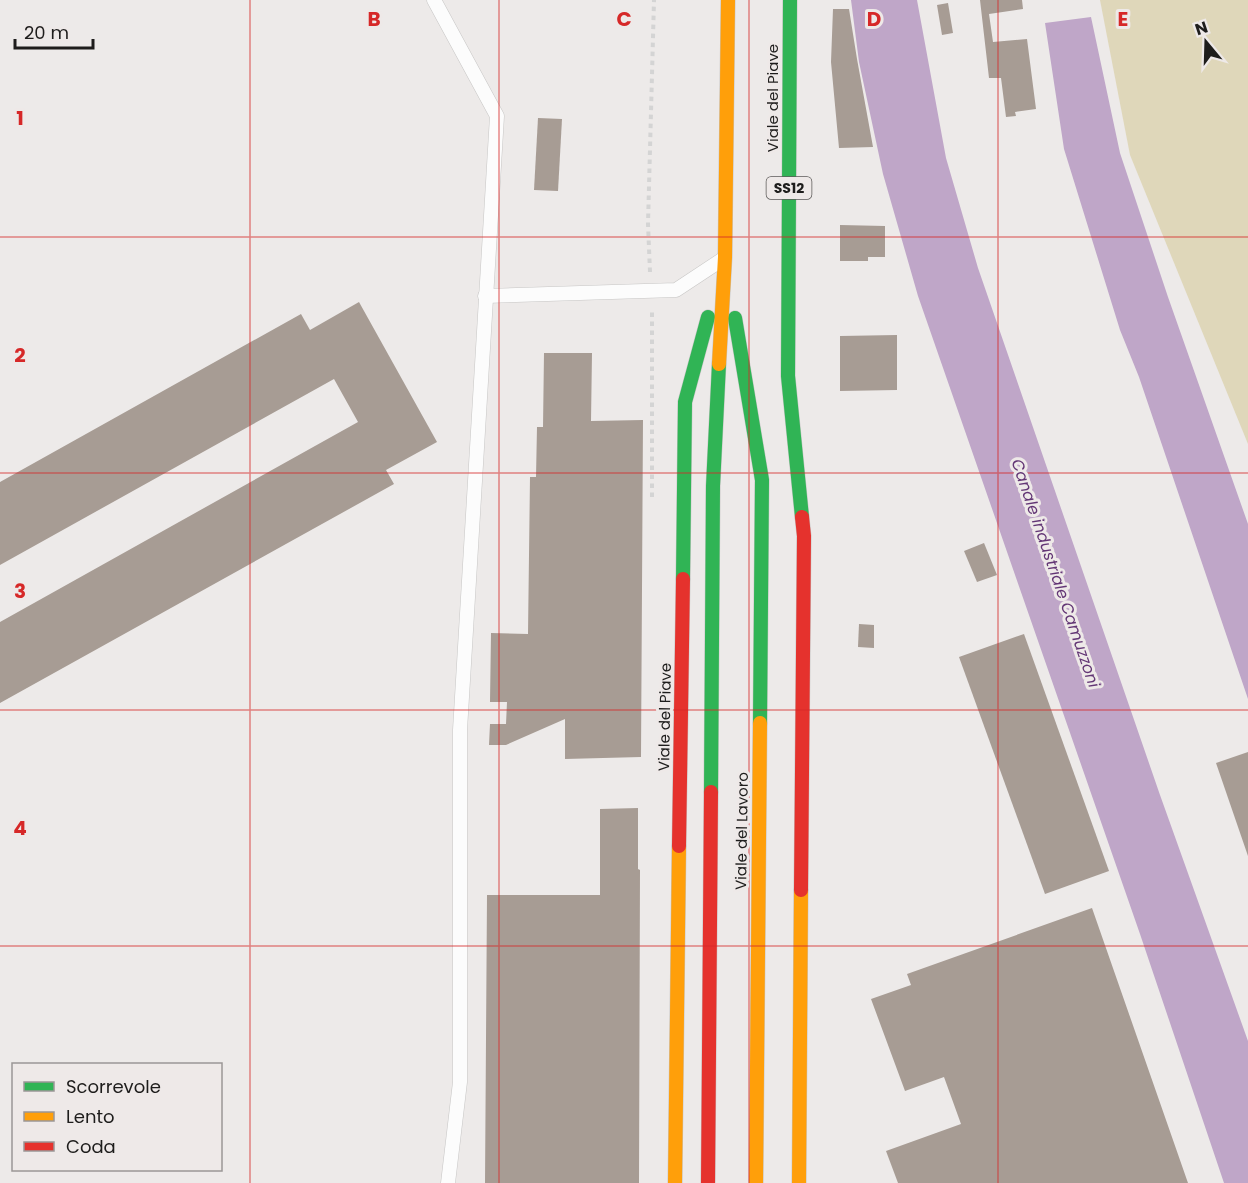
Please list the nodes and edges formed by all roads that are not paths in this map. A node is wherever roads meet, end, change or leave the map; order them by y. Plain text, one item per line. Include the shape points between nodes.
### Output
1 (434, 0) edge
2 (728, 0) edge
3 (790, 0) edge
4 (725, 257) junction
5 (485, 296) junction
6 (788, 375) junction
7 (779, 410) dead end
8 (771, 445) dead end
9 (762, 480) junction
10 (800, 1180) edge
11 (448, 1183) edge
12 (675, 1183) edge
13 (708, 1183) edge
14 (756, 1183) edge

1 - 5 lane via 497,116
2 - 4 main road, Viale del Piave
3 - 6 main road, Viale del Piave / SS12
4 - 5 lane via 676,290
4 - 9 main road, Viale del Piave
4 - 12 main road, Viale del Piave via 685,402
4 - 13 main road, Viale del Piave via 713,486
5 - 11 lane via 460,730 460,1082
6 - 7 main road, Viale del Piave / SS12
6 - 10 main road, Viale del Piave via 804,536
8 - 9 main road
9 - 14 main road, Viale del Lavoro

